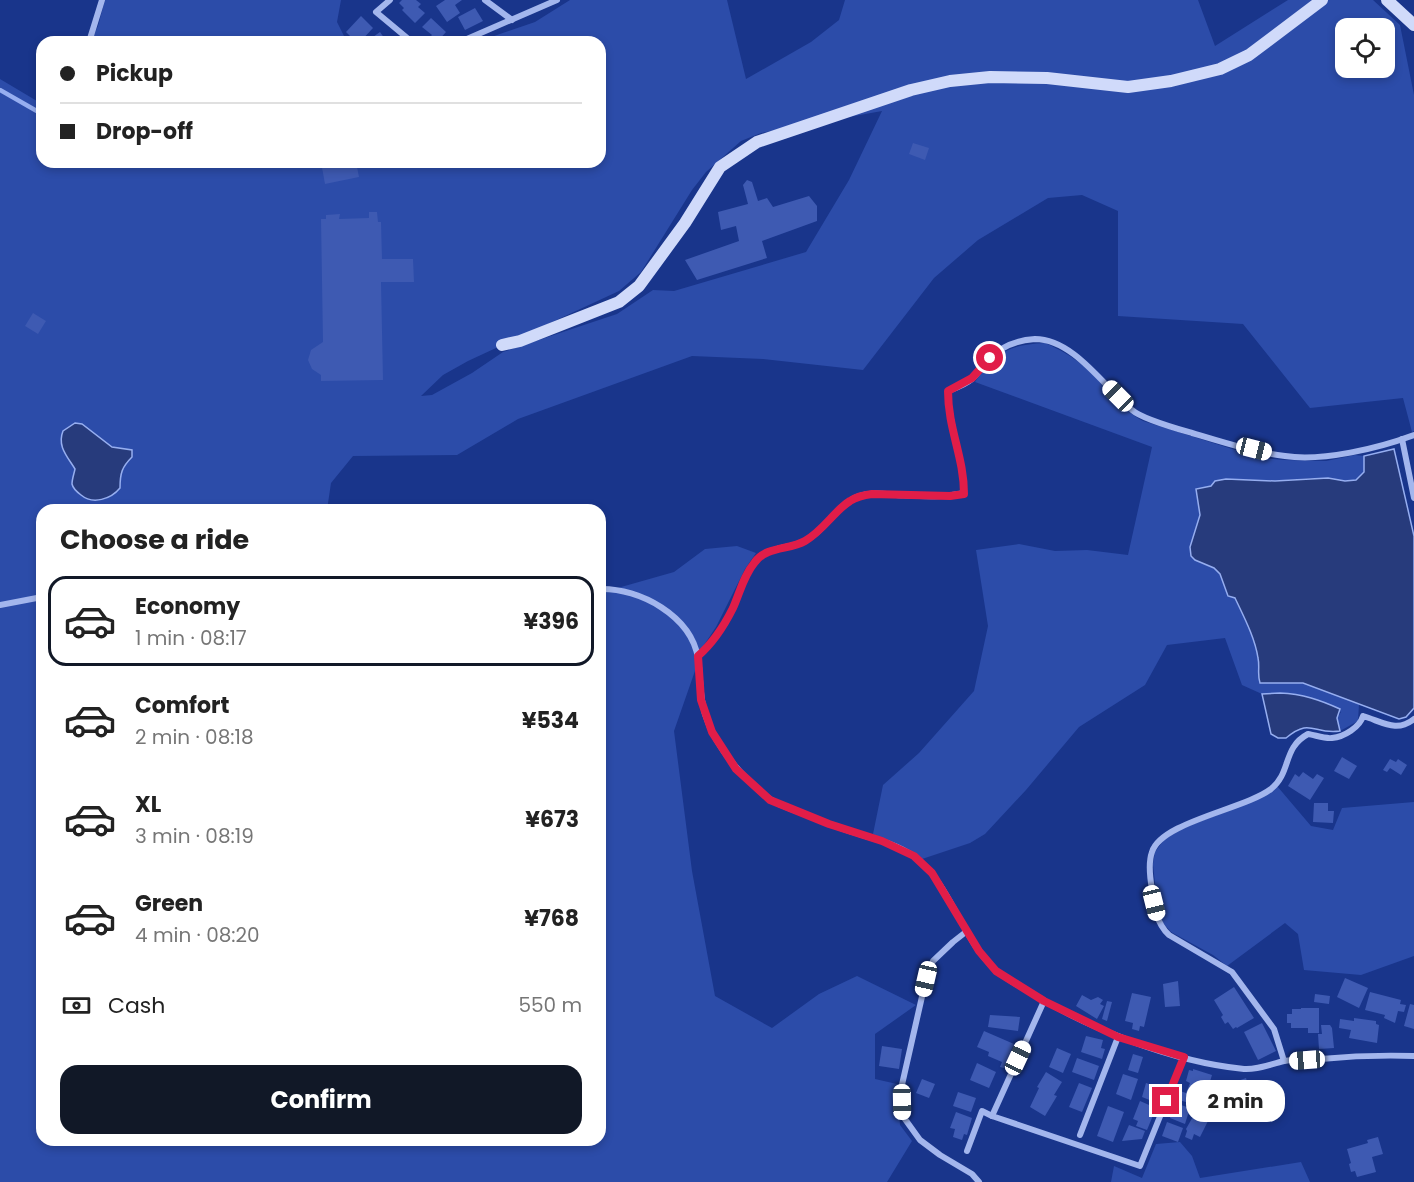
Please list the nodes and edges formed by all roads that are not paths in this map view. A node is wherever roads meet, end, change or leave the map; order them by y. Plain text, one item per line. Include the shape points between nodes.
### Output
1 (102, 0) edge
2 (390, 0) edge
3 (484, 0) edge
4 (557, 0) edge
5 (1322, 0) edge
6 (1386, 0) edge
7 (512, 20) junction
8 (1414, 25) edge
9 (91, 36) edge
10 (405, 36) edge
11 (474, 36) edge
12 (502, 345) dead end
13 (1414, 435) edge
14 (1402, 439) junction
15 (1414, 498) edge
16 (606, 590) edge
17 (36, 598) edge
18 (0, 605) edge
19 (698, 656) junction
20 (1414, 719) edge
21 (967, 931) junction
22 (1044, 1001) junction
23 (1118, 1037) junction
24 (1414, 1056) edge
25 (1184, 1057) junction
26 (1284, 1061) junction
27 (992, 1116) junction
28 (1080, 1135) dead end
29 (967, 1151) dead end
30 (979, 1182) edge

1 - 9 street
2 - 10 street via 376,12
3 - 7 street
4 - 7 street
5 - 12 street via 1249,55 1220,69 1128,87 1047,78 950,81 911,90 757,142 720,167 639,286 619,302 520,342
6 - 8 street
7 - 11 street
13 - 14 street
14 - 15 street
14 - 19 street via 1330,457 1286,457 1226,443 1134,412 1087,365 1057,344 1033,339 1012,343 990,358 972,378 948,391 950,427 964,476 964,494 872,494 849,501 804,542 761,555 755,561 720,631
16 - 19 street via 630,593 656,603 683,624
17 - 18 street
19 - 21 street via 706,716 736,769 770,800 914,856 932,873
20 - 26 street via 1399,727 1363,716 1362,722 1344,735 1332,738 1308,734 1298,739 1278,782 1270,790 1174,830 1152,852 1150,876 1162,928 1232,972 1274,1029
21 - 22 street via 996,971
21 - 30 street via 933,961 926,979 901,1089 902,1115 920,1140
22 - 23 street
22 - 27 street
23 - 25 street
23 - 28 street
24 - 26 street
25 - 26 street via 1246,1070
25 - 27 street via 1140,1166
27 - 29 street via 982,1111

